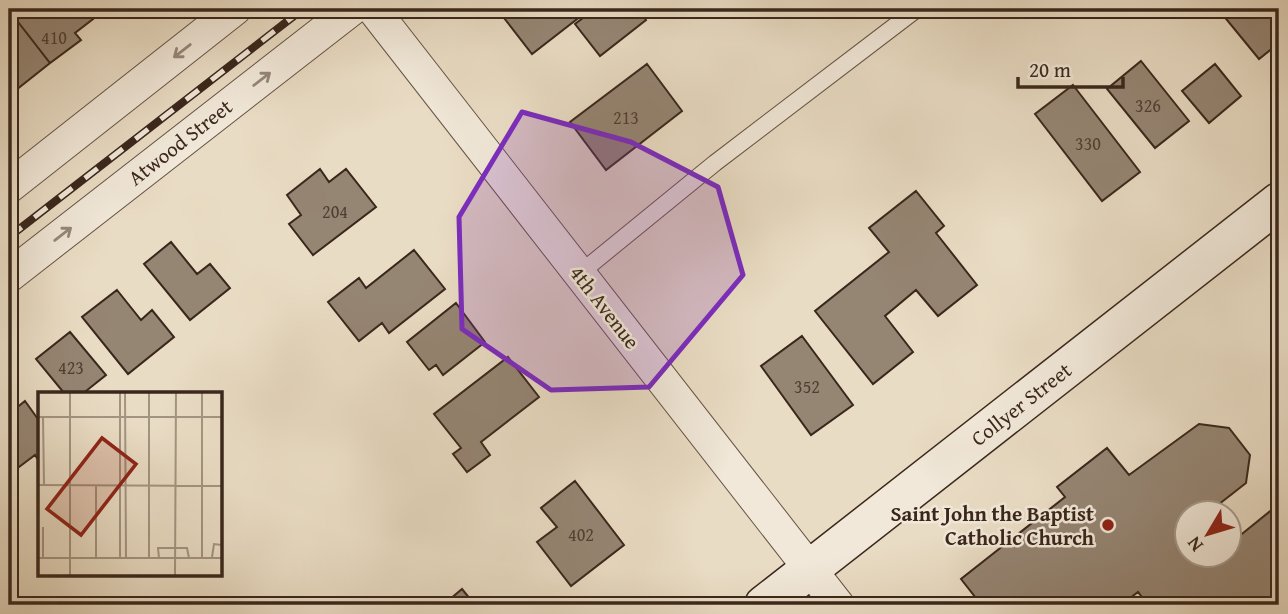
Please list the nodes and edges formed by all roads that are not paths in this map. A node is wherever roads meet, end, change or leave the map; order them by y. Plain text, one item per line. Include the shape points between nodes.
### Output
1 (235, 9) edge
2 (352, 9) edge
3 (373, 9) edge
4 (917, 9) edge
5 (9, 187) edge
6 (1279, 202) edge
7 (579, 274) junction
8 (9, 276) edge
9 (810, 569) junction
10 (764, 605) edge
11 (838, 605) edge

1 -> 5 street
8 -> 2 street, Atwood Street
3 - 7 street, 4th Avenue
4 - 7 lane
6 - 9 street, Collyer Street
7 - 9 street, 4th Avenue
9 - 10 street, Collyer Street
9 - 11 street, 4th Avenue

